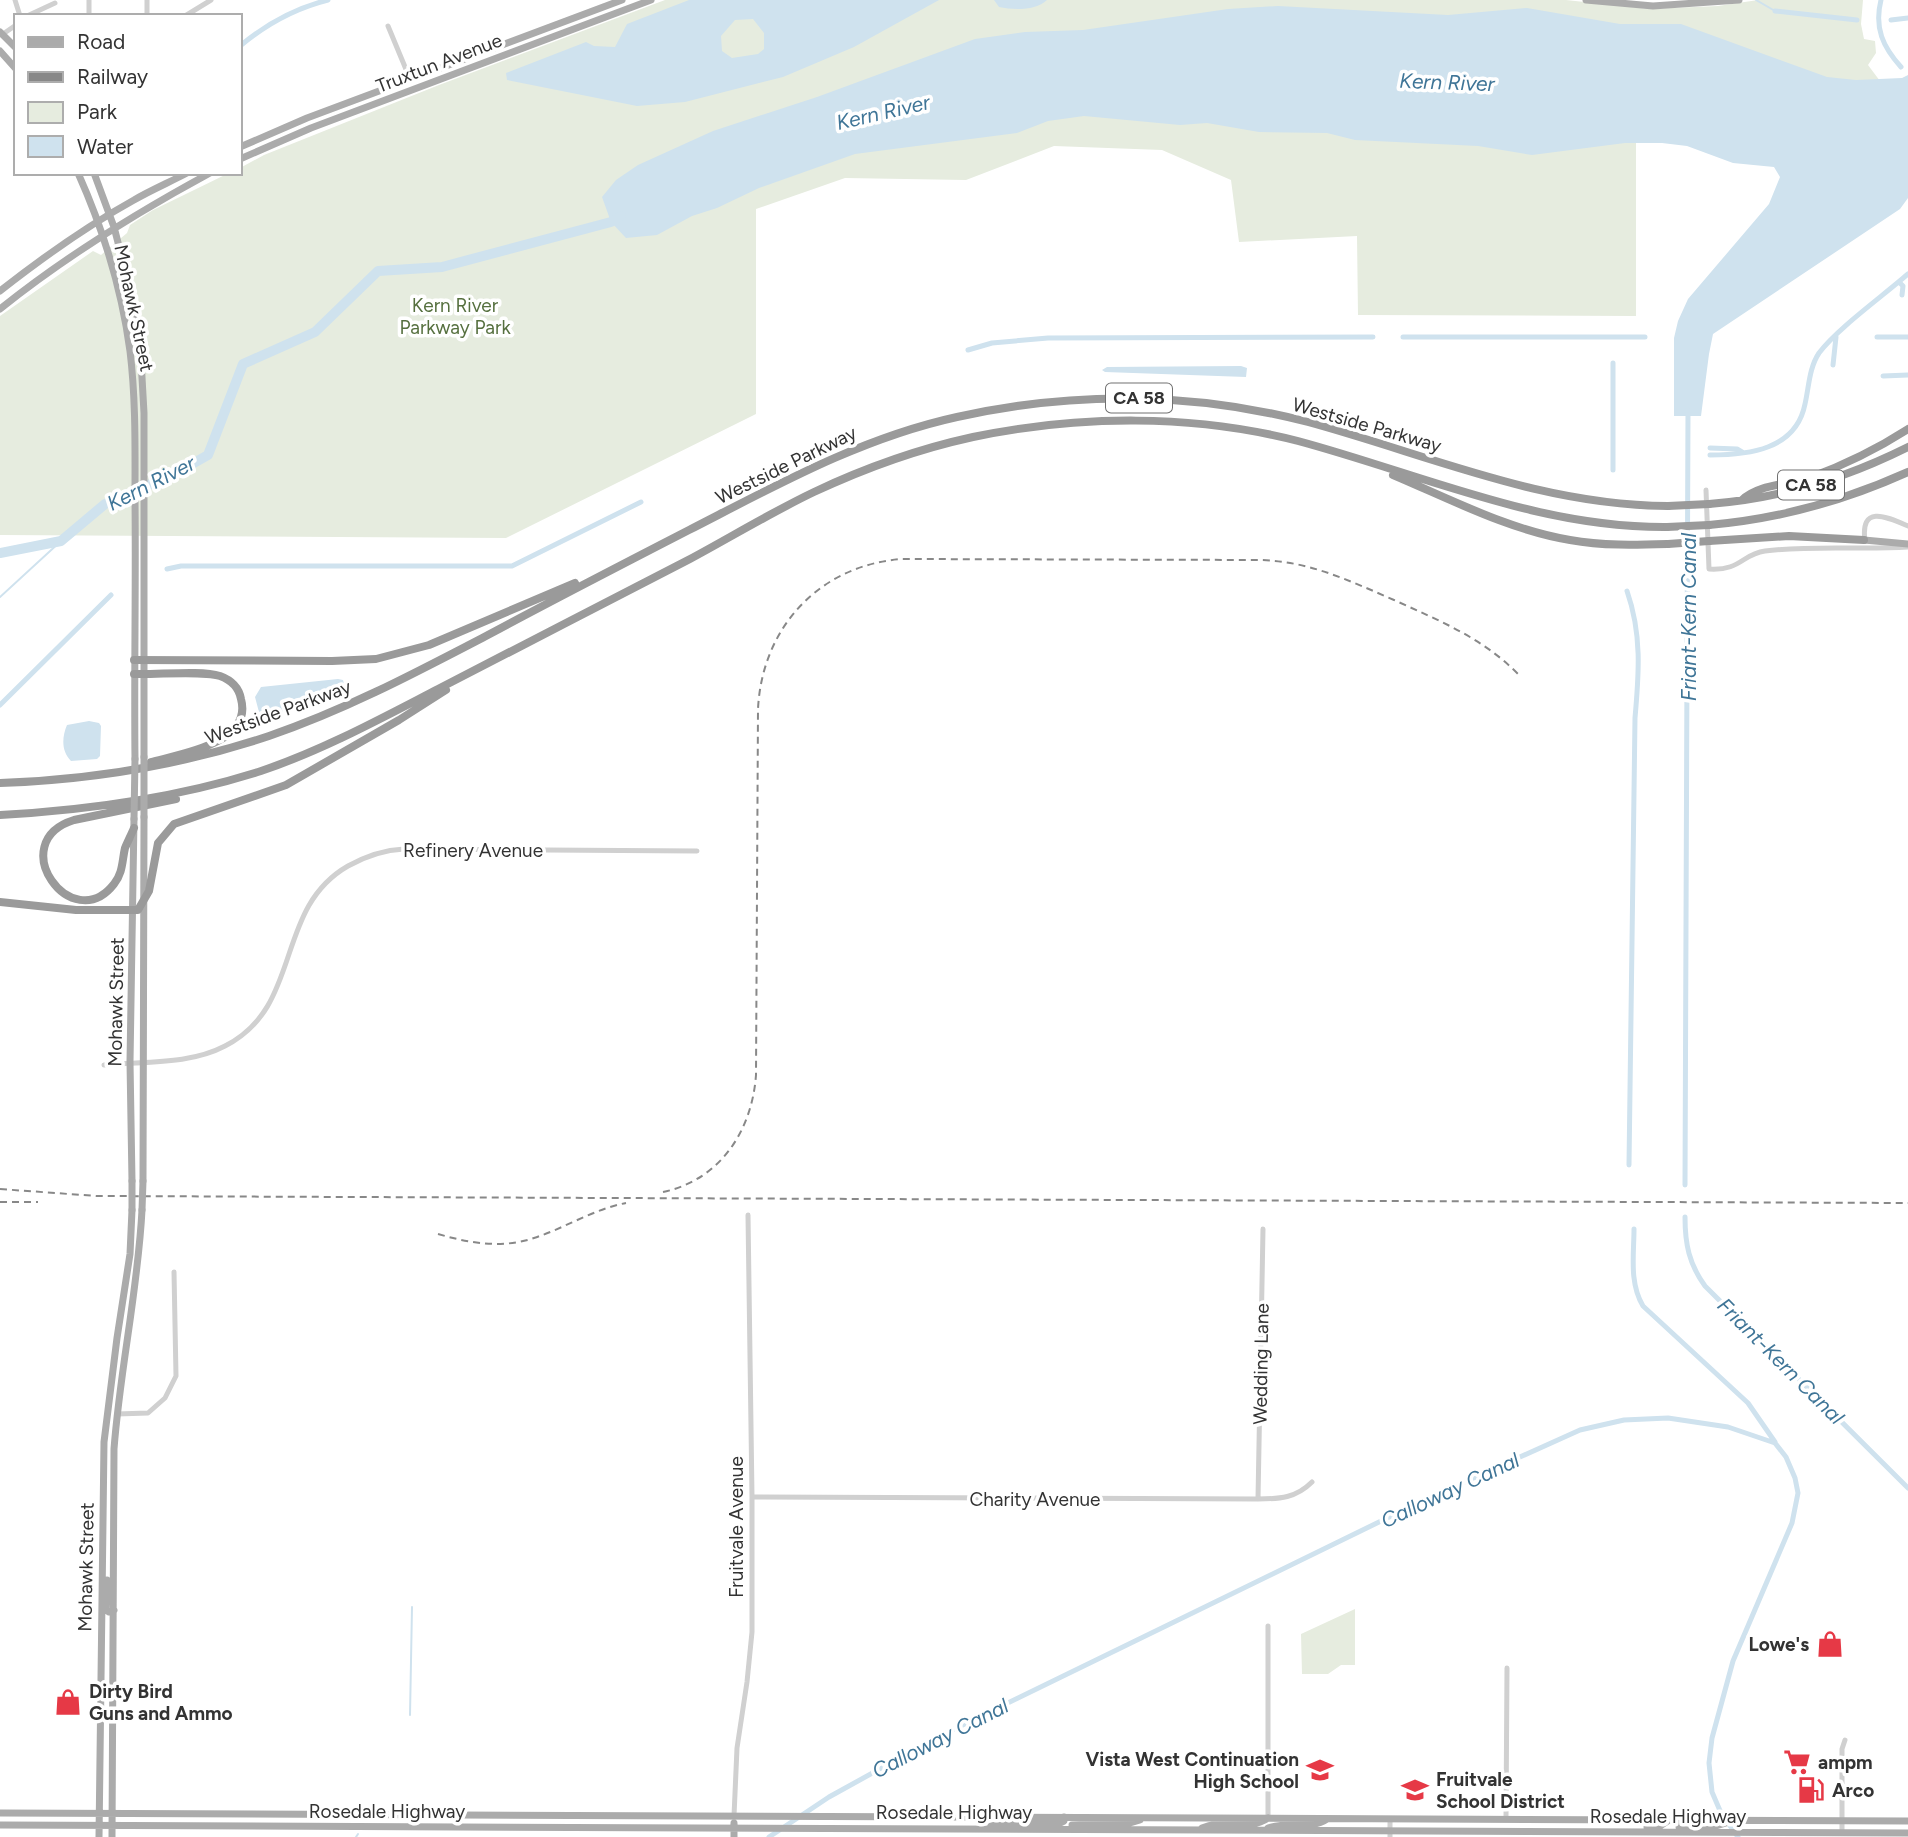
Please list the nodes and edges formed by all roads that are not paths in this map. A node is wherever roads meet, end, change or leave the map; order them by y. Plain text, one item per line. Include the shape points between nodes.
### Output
1 (211, 0) edge
2 (622, 0) edge
3 (1586, 0) edge
4 (1739, 0) edge
5 (646, 1) edge
6 (55, 3) dead end
7 (31, 14) edge
8 (188, 14) edge
9 (388, 26) dead end
10 (1, 33) edge
11 (14, 46) edge
12 (0, 51) edge
13 (14, 67) edge
14 (410, 79) junction
15 (388, 99) junction
16 (242, 146) edge
17 (242, 158) edge
18 (79, 175) edge
19 (95, 175) edge
20 (183, 175) edge
21 (206, 175) edge
22 (110, 214) junction
23 (97, 223) junction
24 (114, 227) junction
25 (102, 235) junction
26 (0, 291) edge
27 (0, 309) edge
28 (1908, 429) edge
29 (1908, 447) edge
30 (1354, 459) junction
31 (1908, 472) edge
32 (1706, 490) dead end
33 (1742, 500) junction
34 (1908, 526) edge
35 (1864, 540) junction
36 (1908, 546) edge
37 (1870, 550) junction
38 (630, 560) junction
39 (139, 660) junction
40 (474, 671) junction
41 (139, 675) junction
42 (261, 771) junction
43 (67, 779) junction
44 (0, 783) edge
45 (0, 813) edge
46 (134, 828) junction
47 (697, 850) dead end
48 (0, 902) edge
49 (142, 906) junction
50 (133, 912) junction
51 (130, 1062) junction
52 (144, 1062) junction
53 (104, 1065) dead end
54 (748, 1215) dead end
55 (1263, 1229) dead end
56 (174, 1272) dead end
57 (117, 1414) junction
58 (1312, 1482) dead end
59 (752, 1497) junction
60 (1258, 1499) junction
61 (102, 1566) junction
62 (114, 1610) junction
63 (1268, 1626) dead end
64 (1507, 1668) dead end
65 (1845, 1740) dead end
66 (0, 1813) edge
67 (98, 1813) junction
68 (112, 1813) junction
69 (734, 1816) junction
70 (1064, 1817) junction
71 (1149, 1818) junction
72 (1268, 1818) junction
73 (1327, 1818) junction
74 (1390, 1819) junction
75 (1506, 1819) junction
76 (1670, 1820) junction
77 (1842, 1820) junction
78 (1908, 1821) edge
79 (0, 1825) edge
80 (99, 1826) junction
81 (1715, 1826) junction
82 (112, 1827) junction
83 (734, 1828) junction
84 (987, 1828) junction
85 (1198, 1829) junction
86 (1262, 1830) junction
87 (1602, 1832) junction
88 (1842, 1832) junction
89 (1070, 1833) edge
90 (1390, 1833) edge
91 (1908, 1833) edge
92 (1669, 1834) edge
93 (99, 1837) edge
94 (112, 1837) edge
95 (734, 1837) edge

1 - 8 street
2 - 14 main road, Truxtun Avenue
3 - 4 main road via 1653,6
5 - 15 main road, Truxtun Avenue
6 - 7 street
9 - 14 street
10 - 11 main road
12 - 13 main road
14 - 15 main road
14 - 16 main road, Truxtun Avenue
15 - 17 main road, Truxtun Avenue
18 - 23 main road, Mohawk Street
19 - 22 main road, Mohawk Street
20 - 22 main road
21 - 24 main road
22 - 23 main road
22 - 24 main road, Mohawk Street
23 - 25 main road, Mohawk Street
23 - 26 main road
24 - 25 main road
24 - 39 main road, Mohawk Street via 140,342 144,530
25 - 27 main road
25 - 39 main road, Mohawk Street via 129,348 135,418
28 - 33 highway via 1850,461 1750,493
29 - 33 highway, Westside Parkway / CA 58 via 1829,480
30 - 31 highway, Westside Parkway / CA 58, bridge via 1555,517 1667,527 1802,511
30 - 35 highway, bridge via 1528,530 1569,540 1608,545 1789,536
30 - 40 highway, Westside Parkway / CA 58 via 1246,430 1170,422 1049,425 948,443 812,493
32 - 37 street via 1709,569 1737,566 1761,551
33 - 38 highway, Westside Parkway / CA 58, bridge via 1668,506 1609,503 1530,489 1309,423 1241,408 1146,398 1075,400 958,417 869,443 788,478
34 - 35 street via 1875,516 1864,528
35 - 36 main road
35 - 37 street
36 - 37 street
38 - 39 highway via 438,641 387,657
38 - 43 highway, Westside Parkway via 405,678 320,717 203,755
39 - 41 main road, Mohawk Street
40 - 42 highway, Westside Parkway via 345,737
40 - 49 highway via 301,777 174,824 156,847
41 - 43 highway via 223,678 240,694 240,721 230,735 192,750
41 - 46 main road, Mohawk Street, bridge
41 - 49 main road, Mohawk Street, bridge via 144,757
42 - 45 highway, Westside Parkway via 99,807
42 - 46 highway via 188,796 65,823 44,852 51,882 65,895 79,898 107,891 120,874
43 - 44 highway, Westside Parkway
46 - 50 main road, Mohawk Street
47 - 52 street, Refinery Avenue via 404,849 374,853 341,870 316,893 298,925 271,1002 243,1035 189,1059
48 - 50 highway
49 - 50 highway
49 - 52 main road, Mohawk Street
50 - 51 main road, Mohawk Street
51 - 52 street, Refinery Avenue
51 - 53 street, Refinery Avenue
51 - 61 main road, Mohawk Street, bridge via 130,1254 104,1441
52 - 57 main road, Mohawk Street, bridge via 137,1276
54 - 59 street, Fruitvale Avenue
55 - 60 street, Wedding Lane
56 - 57 street via 176,1376 165,1398 148,1413
57 - 62 main road, Mohawk Street
58 - 60 street, Charity Avenue via 1289,1497
59 - 60 street, Charity Avenue
59 - 69 street, Fruitvale Avenue via 752,1632 737,1748
61 - 62 main road via 107,1581 106,1609
61 - 67 main road, Mohawk Street
62 - 68 main road, Mohawk Street
63 - 72 street
64 - 75 street
65 - 77 street
66 - 67 main road, Rosedale Highway
67 - 68 main road, Rosedale Highway
67 - 80 main road, Mohawk Street
68 - 69 main road, Rosedale Highway
68 - 82 main road, Mohawk Street
69 - 70 main road, Rosedale Highway
69 - 83 main road, Fruitvale Avenue
70 - 71 main road, Rosedale Highway
70 - 84 main road via 1060,1823 998,1823
71 - 72 main road, Rosedale Highway
71 - 89 main road via 1076,1824
72 - 73 main road, Rosedale Highway
72 - 85 main road via 1259,1824 1211,1824
73 - 74 main road, Rosedale Highway
73 - 86 main road via 1319,1824
74 - 75 main road, Rosedale Highway
74 - 90 street
75 - 76 main road, Rosedale Highway
76 - 81 main road, Rosedale Highway
76 - 87 main road via 1660,1826 1613,1826
77 - 78 main road, Rosedale Highway
77 - 81 main road, Rosedale Highway via 1737,1820
77 - 88 street
79 - 80 main road, Rosedale Highway
80 - 82 main road, Rosedale Highway
80 - 93 main road, Mohawk Street
81 - 88 main road, Rosedale Highway via 1742,1832
81 - 92 main road, Rosedale Highway
82 - 83 main road, Rosedale Highway
82 - 94 main road, Mohawk Street
83 - 84 main road, Rosedale Highway
83 - 95 main road, Fruitvale Avenue
84 - 89 main road, Rosedale Highway
85 - 86 main road, Rosedale Highway
85 - 89 main road, Rosedale Highway
86 - 90 main road, Rosedale Highway
87 - 90 main road, Rosedale Highway
87 - 92 main road, Rosedale Highway
88 - 91 main road, Rosedale Highway

